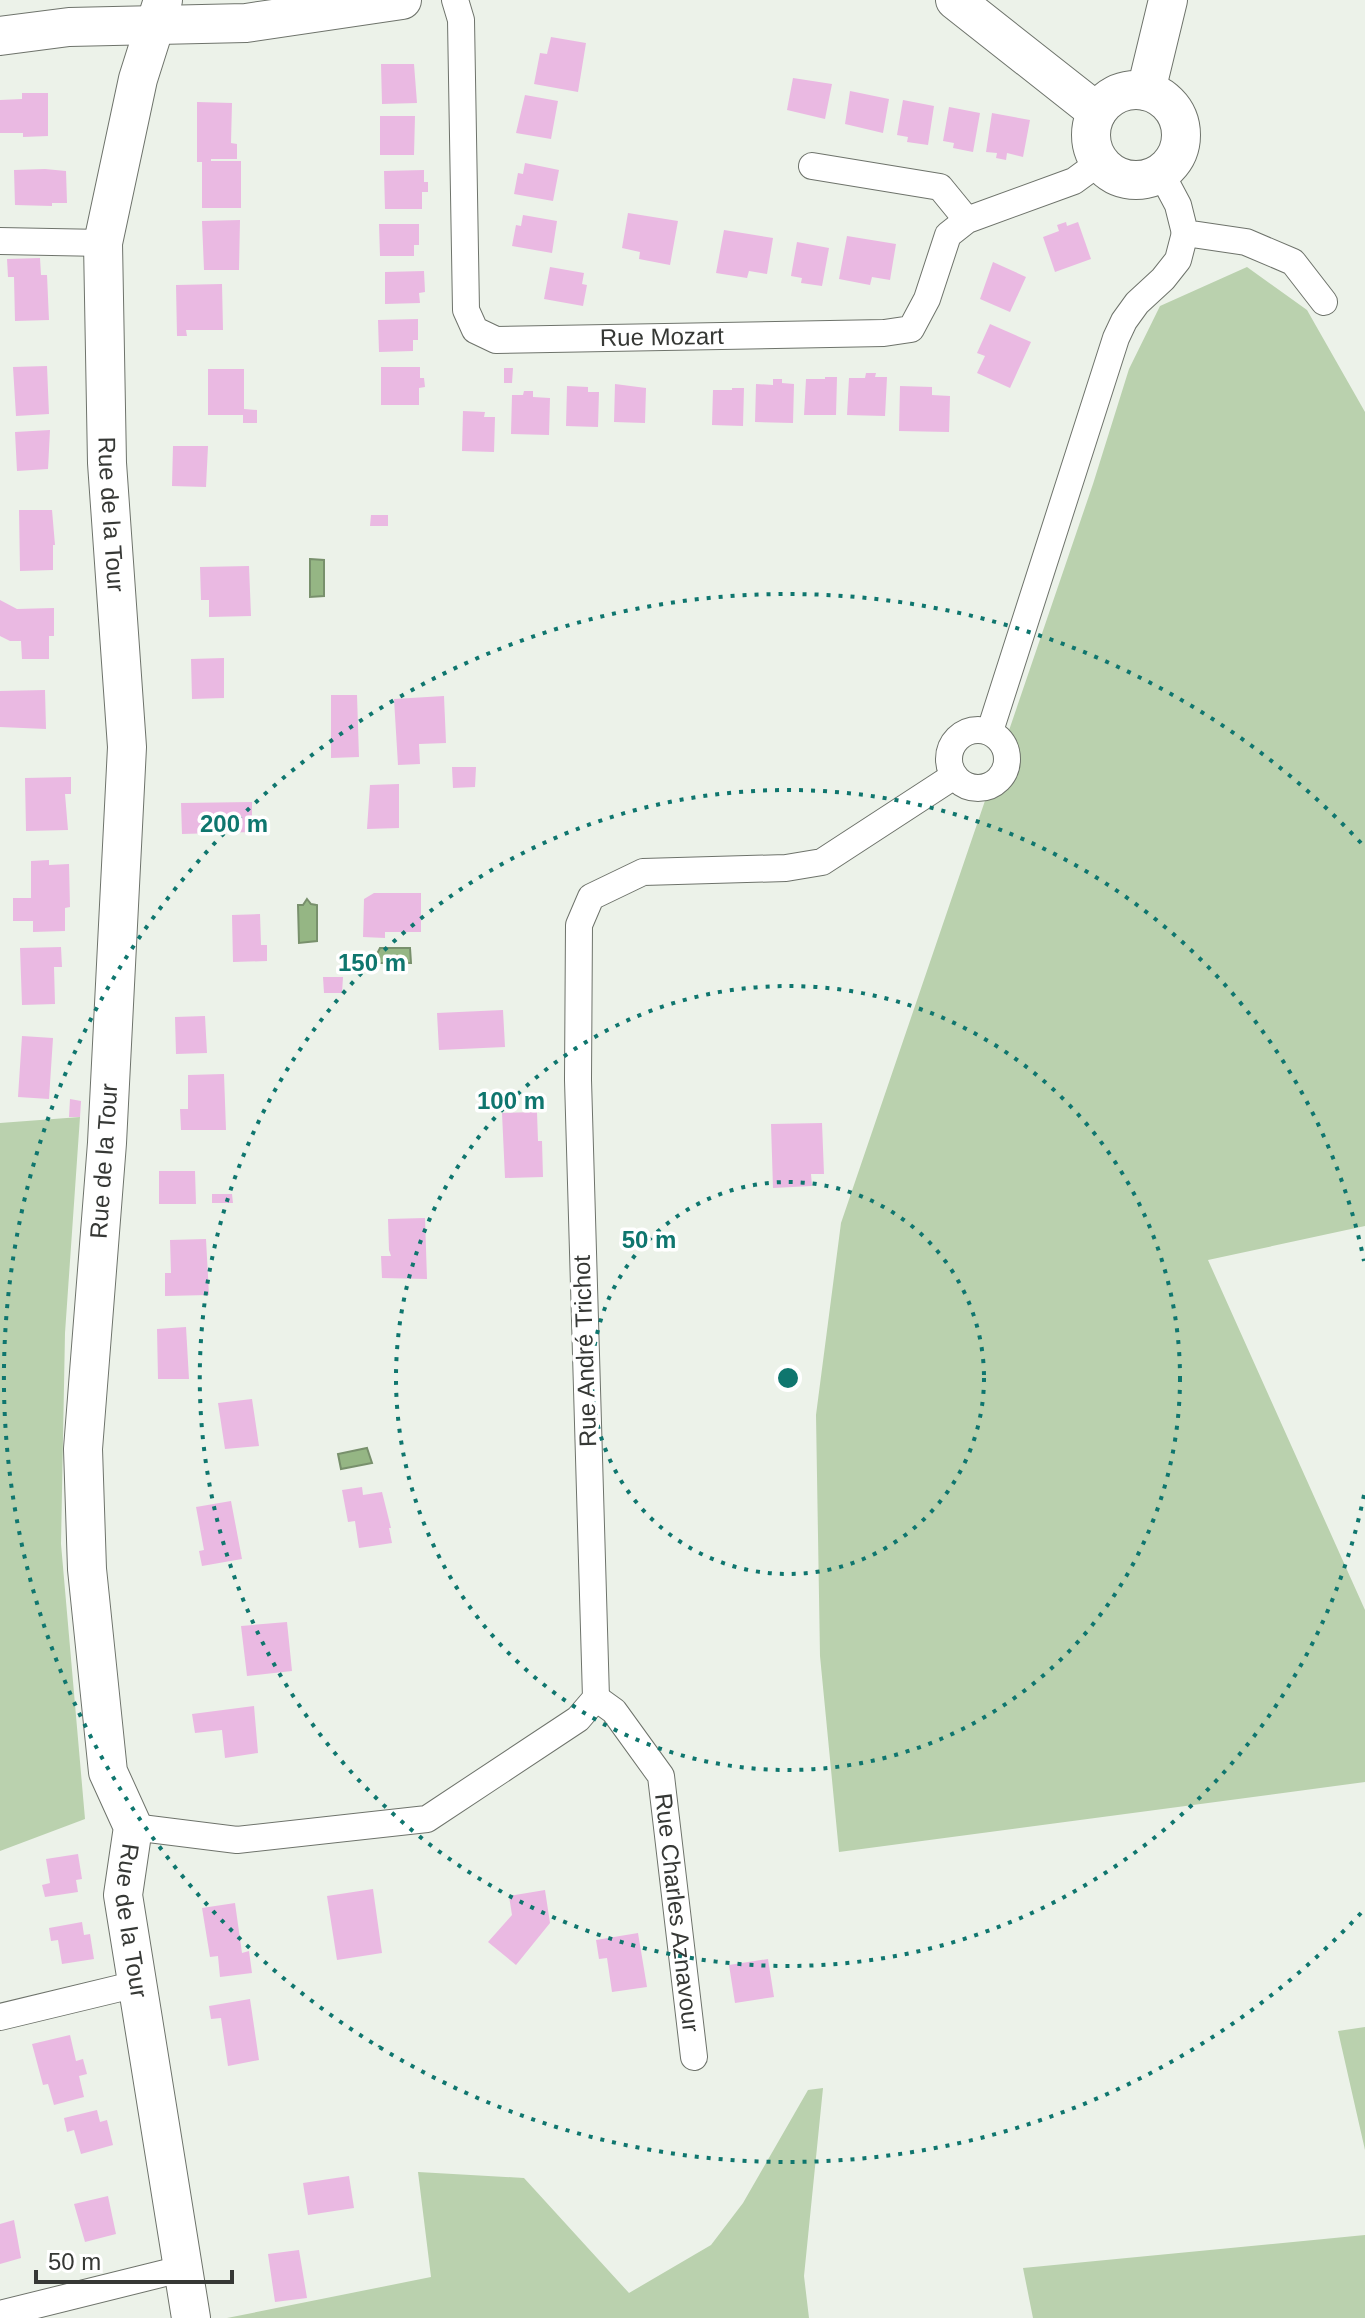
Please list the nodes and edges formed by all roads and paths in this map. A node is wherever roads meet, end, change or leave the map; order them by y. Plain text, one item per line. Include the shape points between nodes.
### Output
1 (402, 0) edge
2 (455, 0) edge
3 (955, 0) edge
4 (1168, 0) edge
5 (160, 12) edge
6 (0, 36) edge
7 (1146, 91) junction
8 (1097, 112) junction
9 (1100, 162) junction
10 (812, 166) dead end
11 (1161, 173) junction
12 (967, 220) junction
13 (1185, 233) junction
14 (0, 241) edge
15 (103, 243) junction
16 (1324, 302) dead end
17 (990, 731) junction
18 (954, 776) junction
19 (596, 1698) junction
20 (133, 1827) junction
21 (137, 1984) junction
22 (0, 2017) edge
23 (694, 2057) dead end
24 (185, 2268) junction
25 (0, 2314) edge
26 (191, 2318) edge

1 - 5 street via 246,23
2 - 12 street, Rue Mozart via 461,20 466,310 475,330 496,340 911,329 948,235
3 - 8 street
4 - 7 street
5 - 6 street
5 - 15 street, Rue de la Tour via 138,79
7 - 8 street via 1119,93
7 - 11 street via 1172,106 1182,135 1172,163
8 - 9 street via 1091,136
9 - 11 street via 1120,178 1148,179
9 - 12 street via 1074,181
10 - 12 street via 940,187
11 - 13 street
13 - 16 street via 1246,242 1293,262
13 - 17 street via 1178,260 1137,303 1116,338
14 - 15 street
15 - 20 street, Rue de la Tour via 107,463 127,747 107,1143 83,1449 87,1569 108,1772
17 - 18 street via 969,730 952,744
17 - 18 street via 1008,753 999,780 973,788
18 - 19 street, Rue André Trichot via 822,862 643,872 591,897 584,910 579,925 579,1094
19 - 20 street via 578,1719 427,1819 237,1840
19 - 23 street, Rue Charles Aznavour via 614,1711 661,1776
20 - 21 street, Rue de la Tour via 123,1895
21 - 22 street
21 - 24 street, Rue de la Tour
24 - 25 street
24 - 26 street, Rue de la Tour

